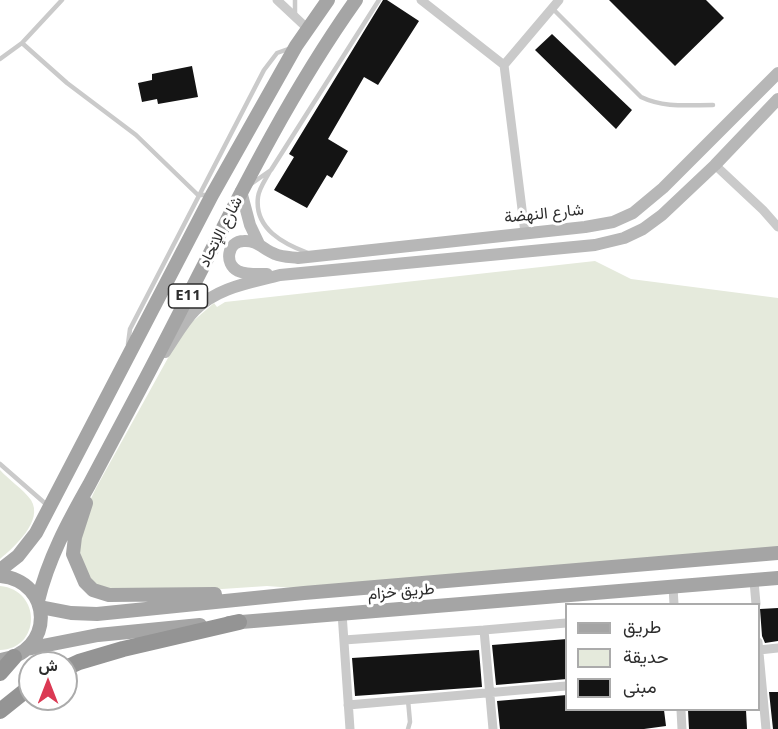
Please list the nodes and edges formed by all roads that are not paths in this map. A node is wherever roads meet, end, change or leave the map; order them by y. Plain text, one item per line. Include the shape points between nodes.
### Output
1 (62, 0) edge
2 (277, 0) edge
3 (295, 0) edge
4 (328, 0) edge
5 (356, 0) edge
6 (379, 0) edge
7 (421, 0) edge
8 (545, 0) edge
9 (559, 0) edge
10 (552, 8) junction
11 (295, 16) junction
12 (308, 29) junction
13 (22, 43) junction
14 (0, 59) edge
15 (504, 65) junction
16 (778, 73) edge
17 (778, 99) edge
18 (713, 105) dead end
19 (715, 165) junction
20 (271, 170) junction
21 (241, 191) junction
22 (205, 195) junction
23 (778, 227) edge
24 (525, 233) junction
25 (259, 244) junction
26 (314, 256) junction
27 (280, 275) junction
28 (141, 387) junction
29 (0, 464) edge
30 (97, 469) junction
31 (49, 507) junction
32 (778, 553) edge
33 (620, 567) junction
34 (0, 570) edge
35 (0, 576) edge
36 (778, 578) edge
37 (754, 580) junction
38 (673, 587) junction
39 (304, 593) junction
40 (576, 595) junction
41 (674, 603) edge
42 (756, 603) edge
43 (39, 604) junction
44 (342, 613) junction
45 (239, 622) junction
46 (565, 623) edge
47 (484, 630) junction
48 (344, 640) junction
49 (778, 648) edge
50 (760, 650) edge
51 (14, 656) edge
52 (78, 662) edge
53 (760, 663) edge
54 (0, 673) edge
55 (565, 687) edge
56 (489, 693) junction
57 (18, 697) edge
58 (408, 700) junction
59 (348, 705) junction
60 (0, 711) edge
61 (681, 711) edge
62 (350, 729) edge
63 (408, 729) edge
64 (493, 729) edge
65 (682, 729) edge
66 (765, 729) edge

1 - 13 lane
2 - 11 street
3 - 11 lane
4 - 12 main road, شارع الإتحاد / E11
5 - 21 main road, شارع الإتحاد / E11 via 309,70
6 - 20 lane
7 - 15 street
8 - 10 street
9 - 10 street
10 - 15 street
10 - 18 lane via 640,97 672,105
11 - 12 street
12 - 22 main road, شارع الإتحاد / E11
13 - 14 lane
13 - 22 lane
15 - 24 street
16 - 24 main road, شارع النهضة via 633,213 613,222
17 - 19 main road
19 - 23 street
19 - 27 main road via 662,215 624,238 595,245
20 - 21 lane
20 - 26 lane via 258,197 263,222 279,241
21 - 25 main road
21 - 28 main road, شارع الإتحاد / E11
22 - 31 main road, شارع الإتحاد / E11 via 126,363
24 - 26 main road, شارع النهضة
25 - 26 main road, شارع النهضة via 282,257
25 - 27 main road via 234,244 228,258 231,265 243,273
27 - 28 main road via 231,287 194,311
28 - 30 main road, شارع الإتحاد / E11
29 - 31 lane
30 - 39 main road via 73,554 85,582 93,590 110,595
30 - 43 main road, شارع الإتحاد / E11 via 54,552
31 - 34 main road, شارع الإتحاد / E11 via 36,533 18,556
32 - 33 main road, طريق خزام
33 - 39 main road, طريق خزام
33 - 40 main road via 572,580 569,590
35 - 43 main road via 21,582
36 - 37 main road, طريق خزام
37 - 38 main road, طريق خزام
37 - 42 street
38 - 40 main road, طريق خزام
38 - 41 street
39 - 43 main road, طريق خزام via 97,614 71,613
40 - 44 main road, طريق خزام
43 - 51 main road, E11 via 40,630 35,640
44 - 45 main road, طريق خزام
44 - 48 street
45 - 51 main road, طريق خزام via 108,634
45 - 52 highway
46 - 47 street
47 - 48 street
47 - 56 street
48 - 59 street
49 - 50 street
51 - 54 highway, E11
53 - 66 street
55 - 56 street
56 - 58 street
56 - 64 street
57 - 60 highway
58 - 59 street
58 - 63 lane
59 - 62 street
61 - 65 street

